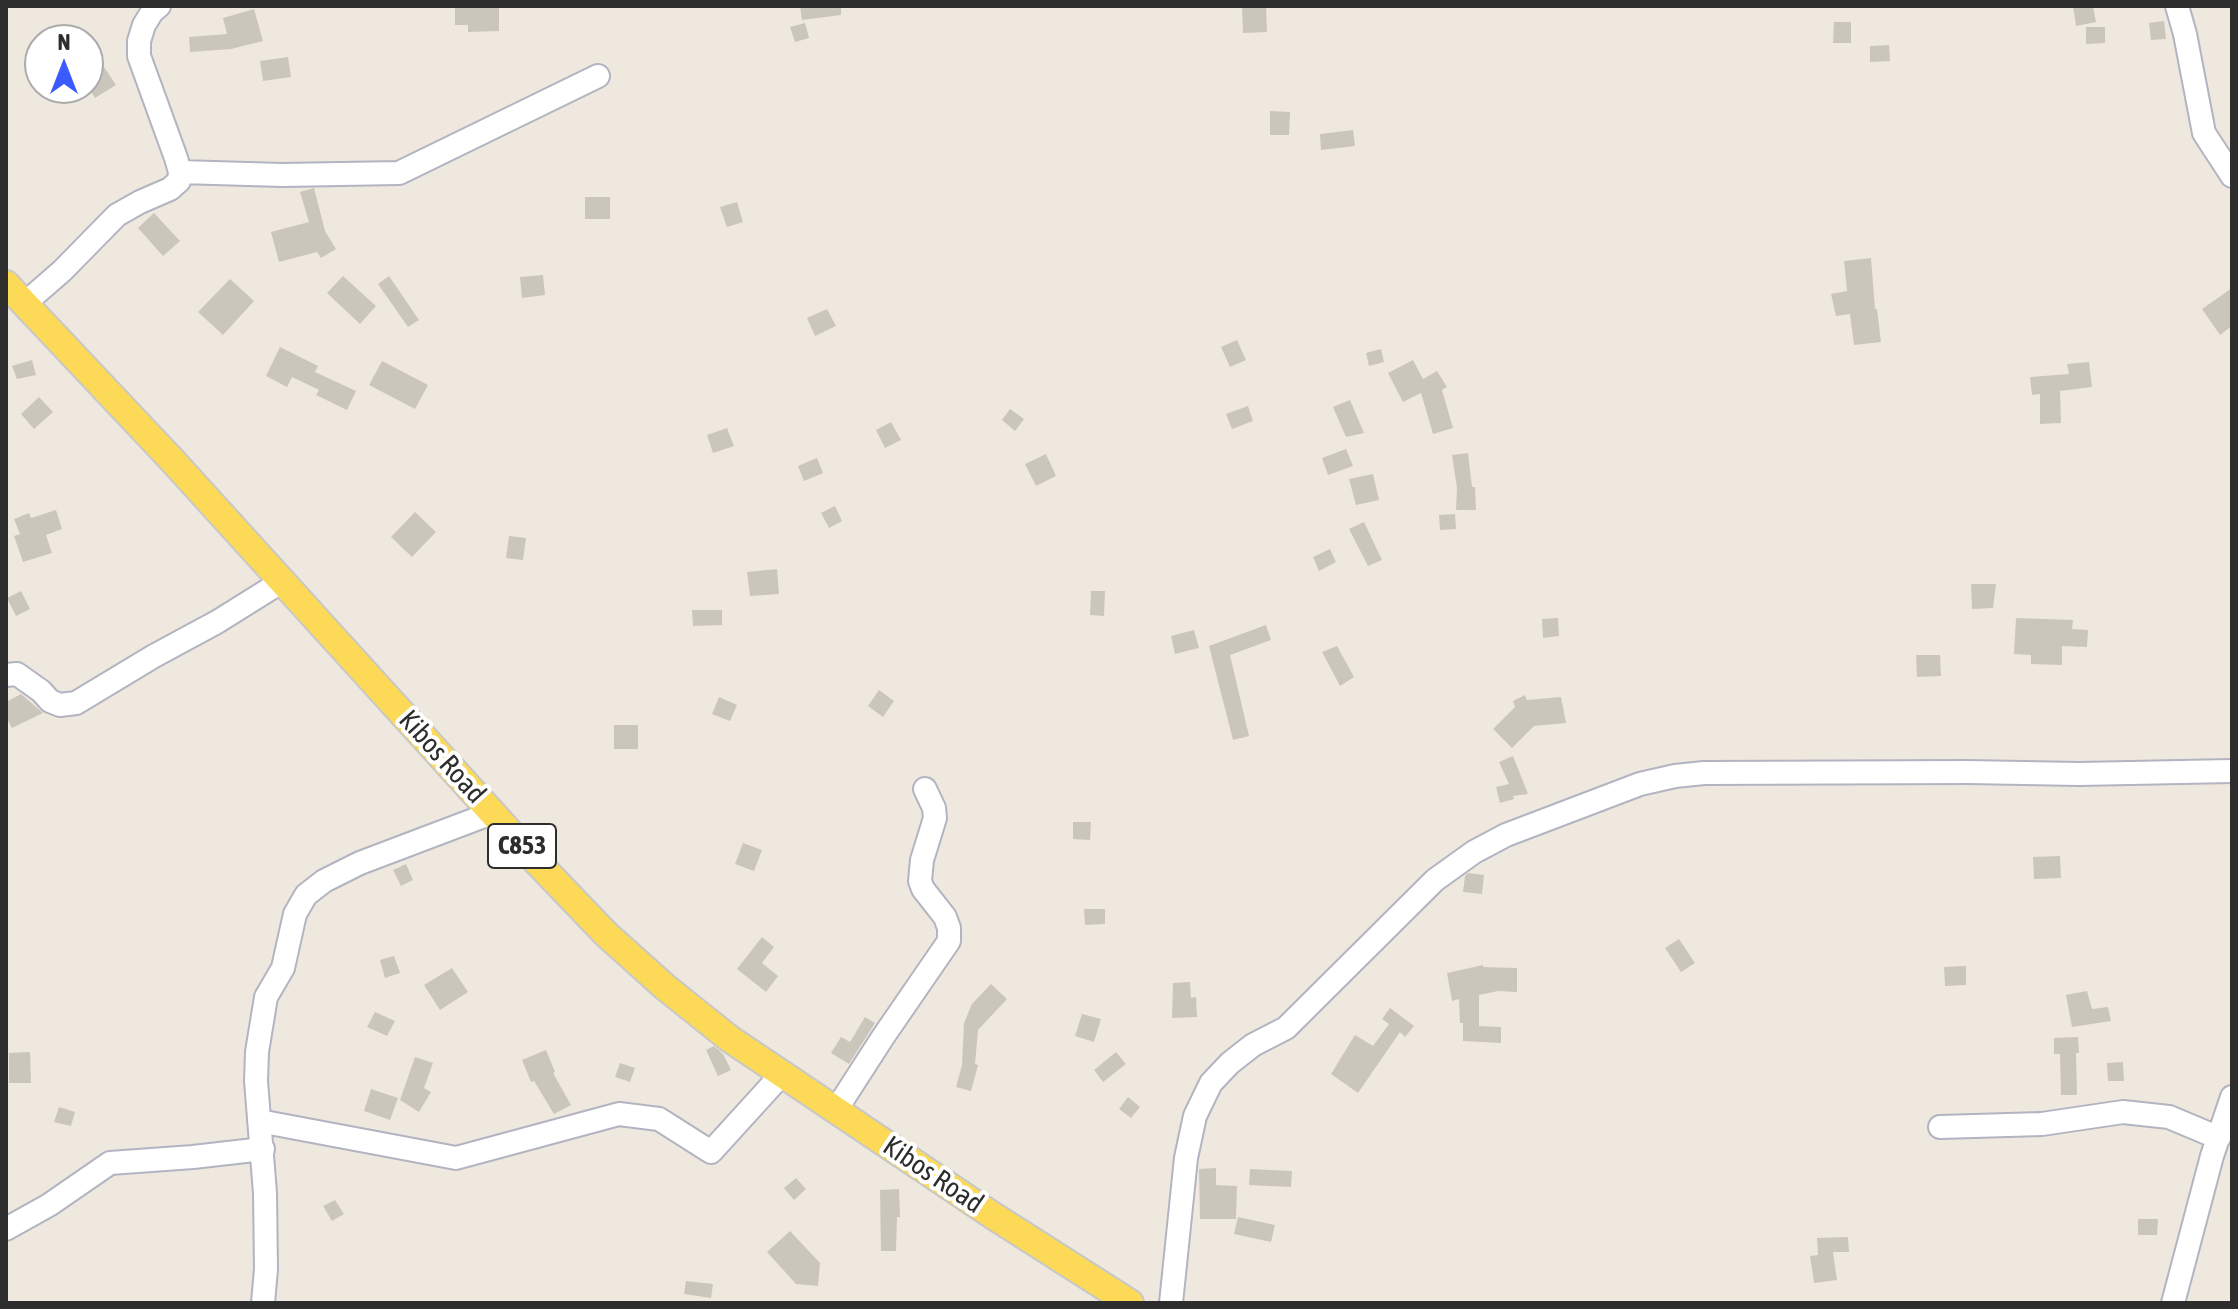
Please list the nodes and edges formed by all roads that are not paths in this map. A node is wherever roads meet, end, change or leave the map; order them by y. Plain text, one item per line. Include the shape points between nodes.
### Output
1 (159, 6) edge
2 (2177, 6) edge
3 (598, 76) dead end
4 (180, 172) junction
5 (2232, 176) edge
6 (6, 284) edge
7 (24, 304) junction
8 (281, 582) junction
9 (6, 675) edge
10 (2232, 771) edge
11 (925, 789) dead end
12 (492, 813) junction
13 (782, 1074) junction
14 (2232, 1097) edge
15 (836, 1110) junction
16 (259, 1121) junction
17 (1940, 1127) dead end
18 (2219, 1138) junction
19 (263, 1149) junction
20 (6, 1229) edge
21 (263, 1303) edge
22 (1130, 1303) edge
23 (1171, 1303) edge
24 (2173, 1303) edge

1 - 4 street via 144,25 139,56
2 - 5 street via 2204,133
3 - 4 street via 399,173
4 - 7 street via 170,189 117,215
6 - 7 main road, Kibos Road / C853
7 - 8 main road, Kibos Road / C853
8 - 9 street via 76,703 60,705 17,674
8 - 12 main road, Kibos Road / C853
10 - 23 street via 1704,773 1640,784 1506,835 1435,880 1286,1028 1253,1045 1211,1083 1195,1116 1186,1158
11 - 15 street via 935,818 920,881 945,917 949,941
12 - 13 main road, Kibos Road / C853 via 606,934 719,1030
12 - 16 street via 360,863 306,895 295,914 283,968 266,997 257,1052
13 - 15 main road, Kibos Road / C853
13 - 16 street via 711,1152 659,1119 619,1114 456,1158
14 - 18 street
15 - 22 main road, Kibos Road / C853
16 - 19 street
17 - 18 street via 2042,1124 2123,1112 2169,1117
18 - 24 street
19 - 20 street via 110,1163
19 - 21 street

